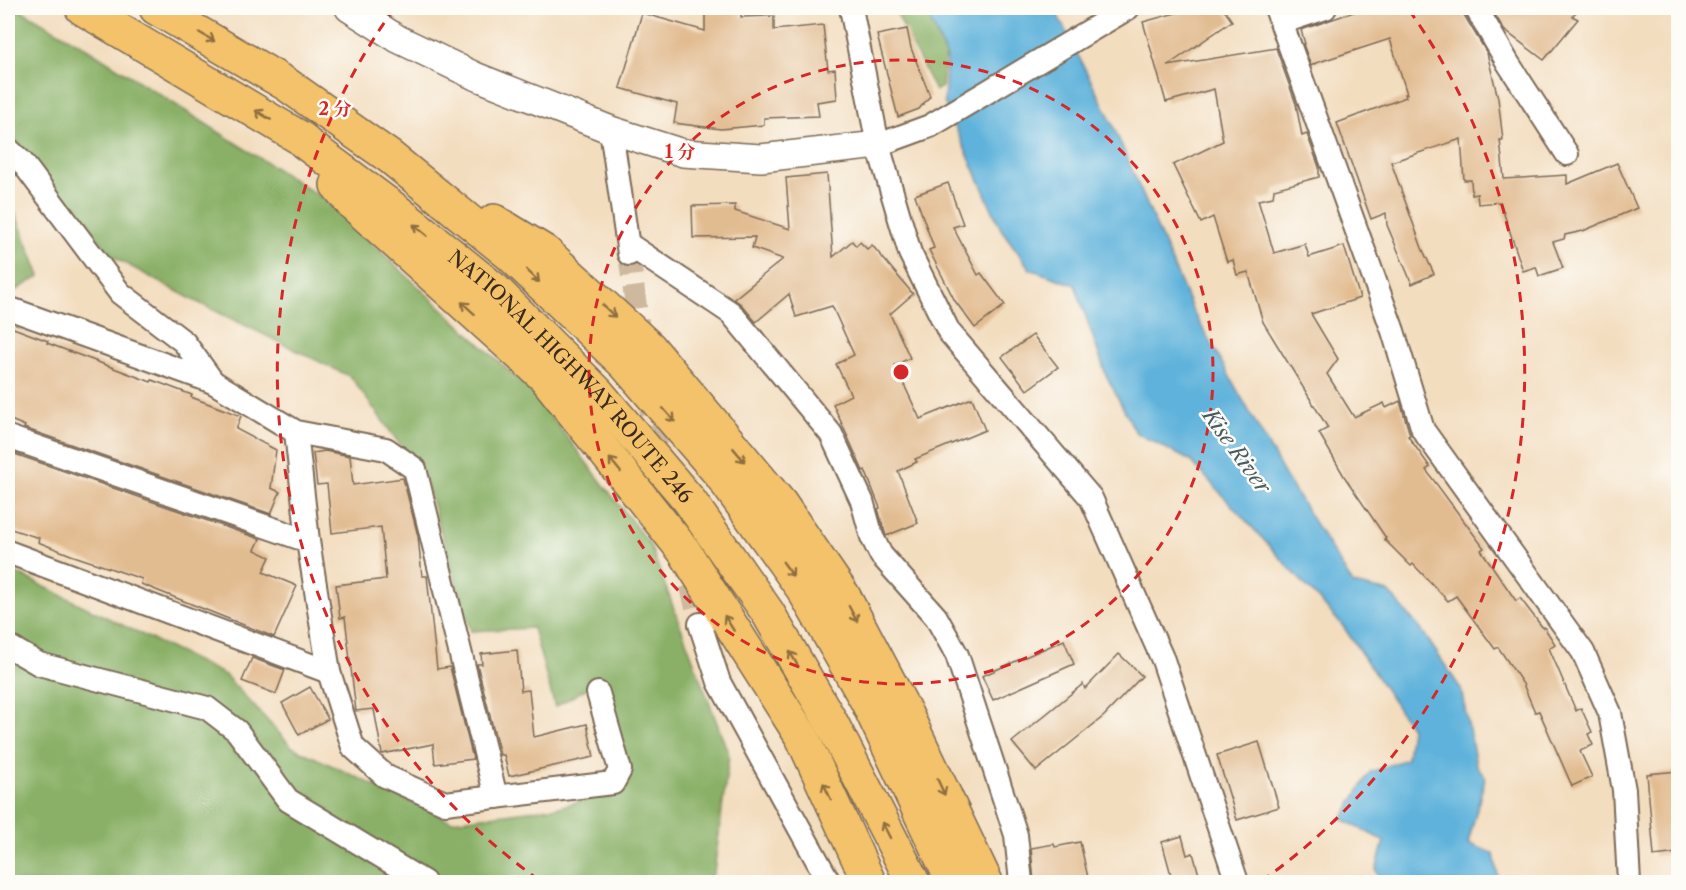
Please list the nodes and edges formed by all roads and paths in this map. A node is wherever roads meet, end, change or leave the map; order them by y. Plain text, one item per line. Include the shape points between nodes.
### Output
1 (82, 8) edge
2 (156, 8) edge
3 (349, 8) edge
4 (851, 8) edge
5 (1128, 8) edge
6 (1325, 8) edge
7 (1476, 8) edge
8 (1280, 15) edge
9 (611, 130) junction
10 (304, 142) junction
11 (878, 145) junction
12 (8, 149) edge
13 (1567, 154) dead end
14 (390, 157) junction
15 (8, 308) edge
16 (213, 382) junction
17 (296, 432) junction
18 (8, 436) edge
19 (308, 542) junction
20 (8, 552) edge
21 (700, 624) tunnel mouth
22 (8, 646) edge
23 (329, 672) junction
24 (598, 693) dead end
25 (496, 797) junction
26 (950, 876) edge
27 (424, 882) edge
28 (830, 882) edge
29 (869, 882) edge
30 (913, 882) edge
31 (986, 882) edge
32 (1021, 882) edge
33 (1237, 882) edge
34 (1629, 882) edge

10 -> 1 highway, NATIONAL HIGHWAY ROUTE 246
2 -> 14 highway, NATIONAL HIGHWAY ROUTE 246 via 286,84
3 - 9 street via 398,39 475,76
4 - 11 street
5 - 11 street via 930,126
6 - 8 street
7 - 13 street
8 - 34 street via 1394,331 1423,430 1583,652 1610,713 1624,790
9 - 11 street via 683,153 761,158
9 - 32 street via 628,249 731,313 831,434 881,555 936,618 957,655 1016,835
29 -> 10 highway via 802,737 684,551 545,377 352,203
30 -> 10 highway, NATIONAL HIGHWAY ROUTE 246 via 831,722 768,613 689,500 597,392 494,289
11 - 33 street via 910,253 949,332 1090,498 1163,660
12 - 16 street via 22,162 120,293 184,342
14 -> 26 highway, NATIONAL HIGHWAY ROUTE 246 via 512,256 625,364 721,475 803,589 867,701
14 -> 31 highway via 545,252 650,348 780,504 843,595 904,710
15 - 16 street
16 - 17 street
17 - 19 street
17 - 25 street via 386,449 415,469
18 - 19 street
19 - 23 street
20 - 23 street
21 - 28 street via 719,682
22 - 27 street via 39,664 207,708 237,731 288,800
23 - 25 street via 353,747 385,776 445,803
24 - 25 street via 620,770 613,783

